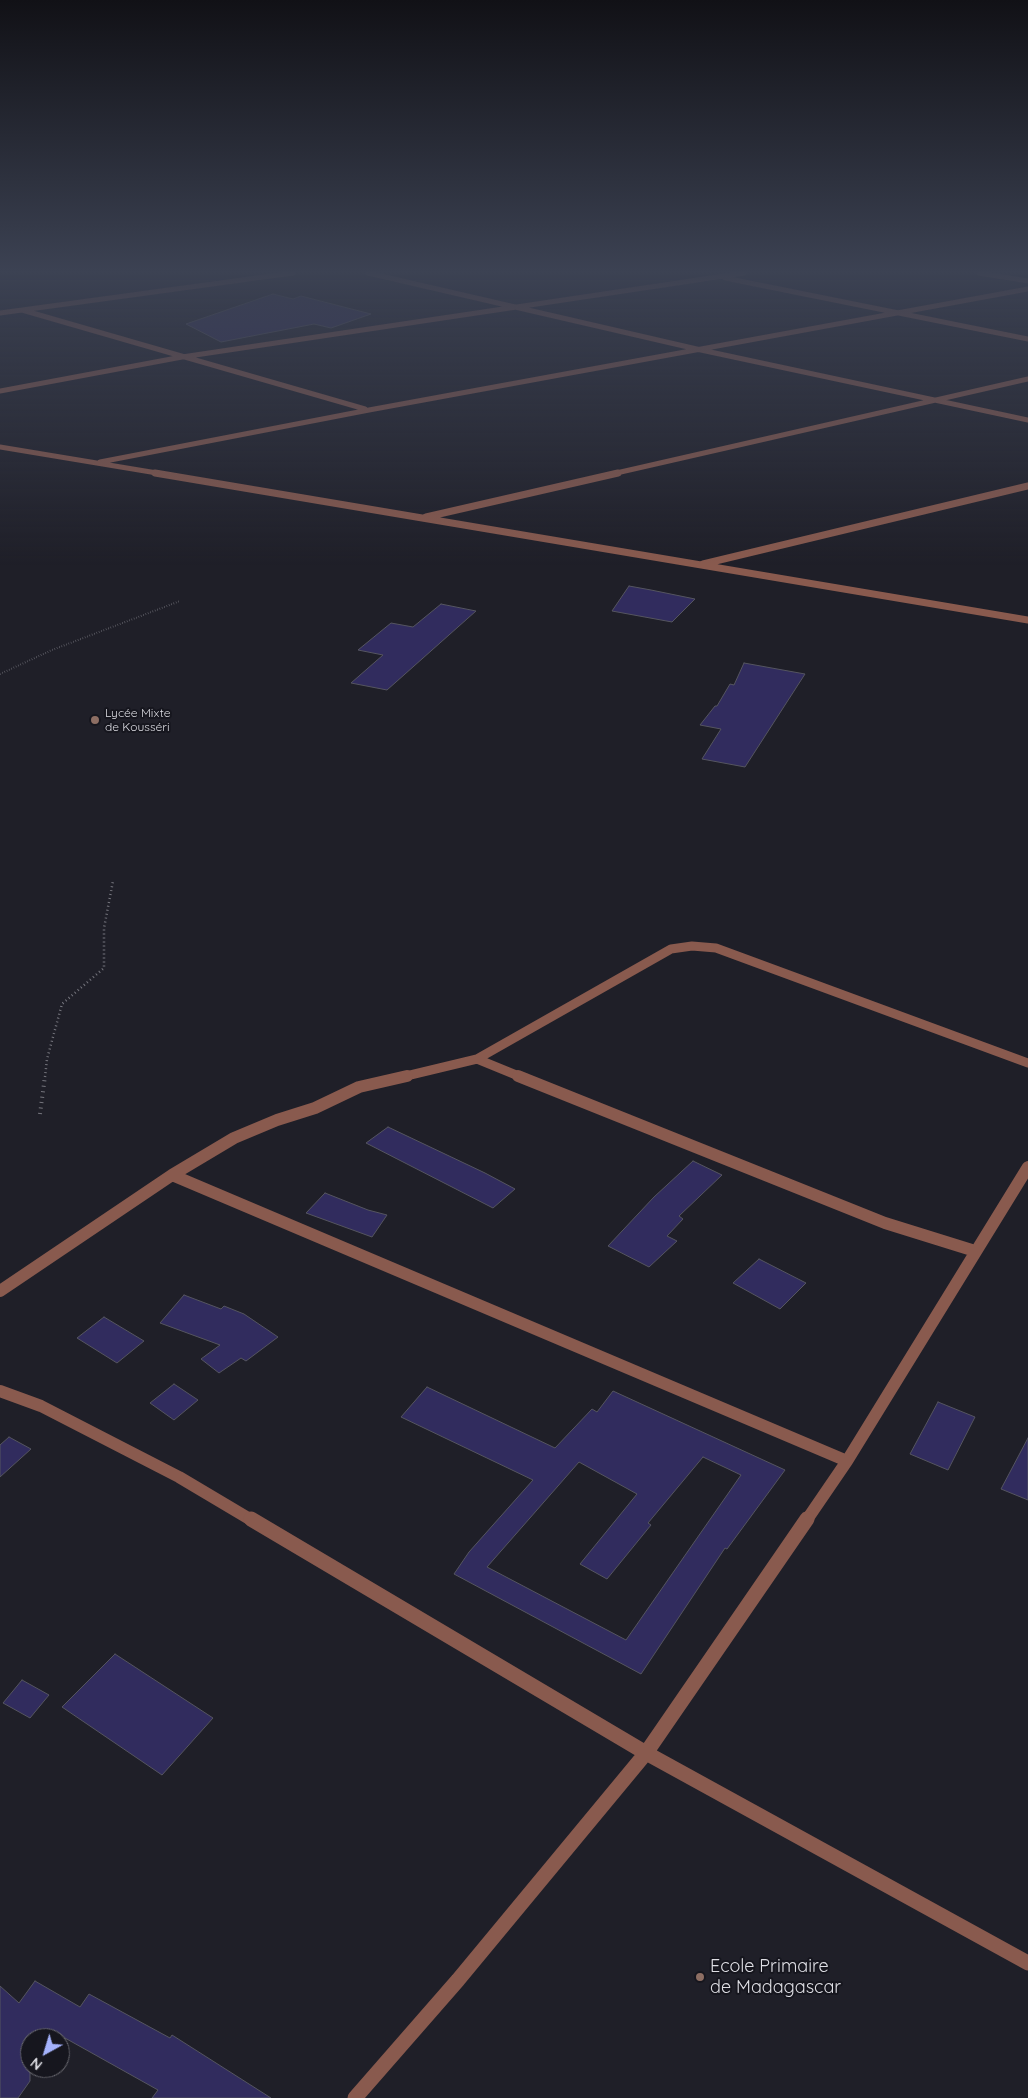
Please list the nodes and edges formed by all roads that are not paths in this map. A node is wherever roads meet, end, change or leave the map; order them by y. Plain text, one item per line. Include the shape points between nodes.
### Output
1 (109, 371) edge
2 (228, 371) edge
3 (585, 371) edge
4 (800, 371) edge
5 (1028, 379) edge
6 (0, 390) edge
7 (938, 400) junction
8 (368, 410) junction
9 (1028, 420) edge
10 (0, 447) edge
11 (94, 463) junction
12 (1028, 486) edge
13 (420, 518) junction
14 (698, 565) junction
15 (1028, 620) edge
16 (477, 1059) junction
17 (1028, 1063) edge
18 (1028, 1167) edge
19 (172, 1175) junction
20 (975, 1251) junction
21 (0, 1291) edge
22 (0, 1391) edge
23 (847, 1461) junction
24 (646, 1753) junction
25 (1028, 1963) edge
26 (354, 2098) edge

1 - 6 street
2 - 8 street
3 - 8 street
4 - 7 street
5 - 7 street
7 - 9 street
7 - 13 street
8 - 11 street
10 - 11 street
11 - 13 street
12 - 14 street
13 - 14 street
14 - 15 street
16 - 17 street via 671,949 692,946 716,948
16 - 19 street via 359,1087 315,1108 234,1138
16 - 20 street via 885,1223
18 - 20 street
19 - 21 street
19 - 23 street
20 - 23 street
22 - 24 street via 40,1406 179,1477
23 - 24 street
24 - 25 street
24 - 26 street via 458,1980

